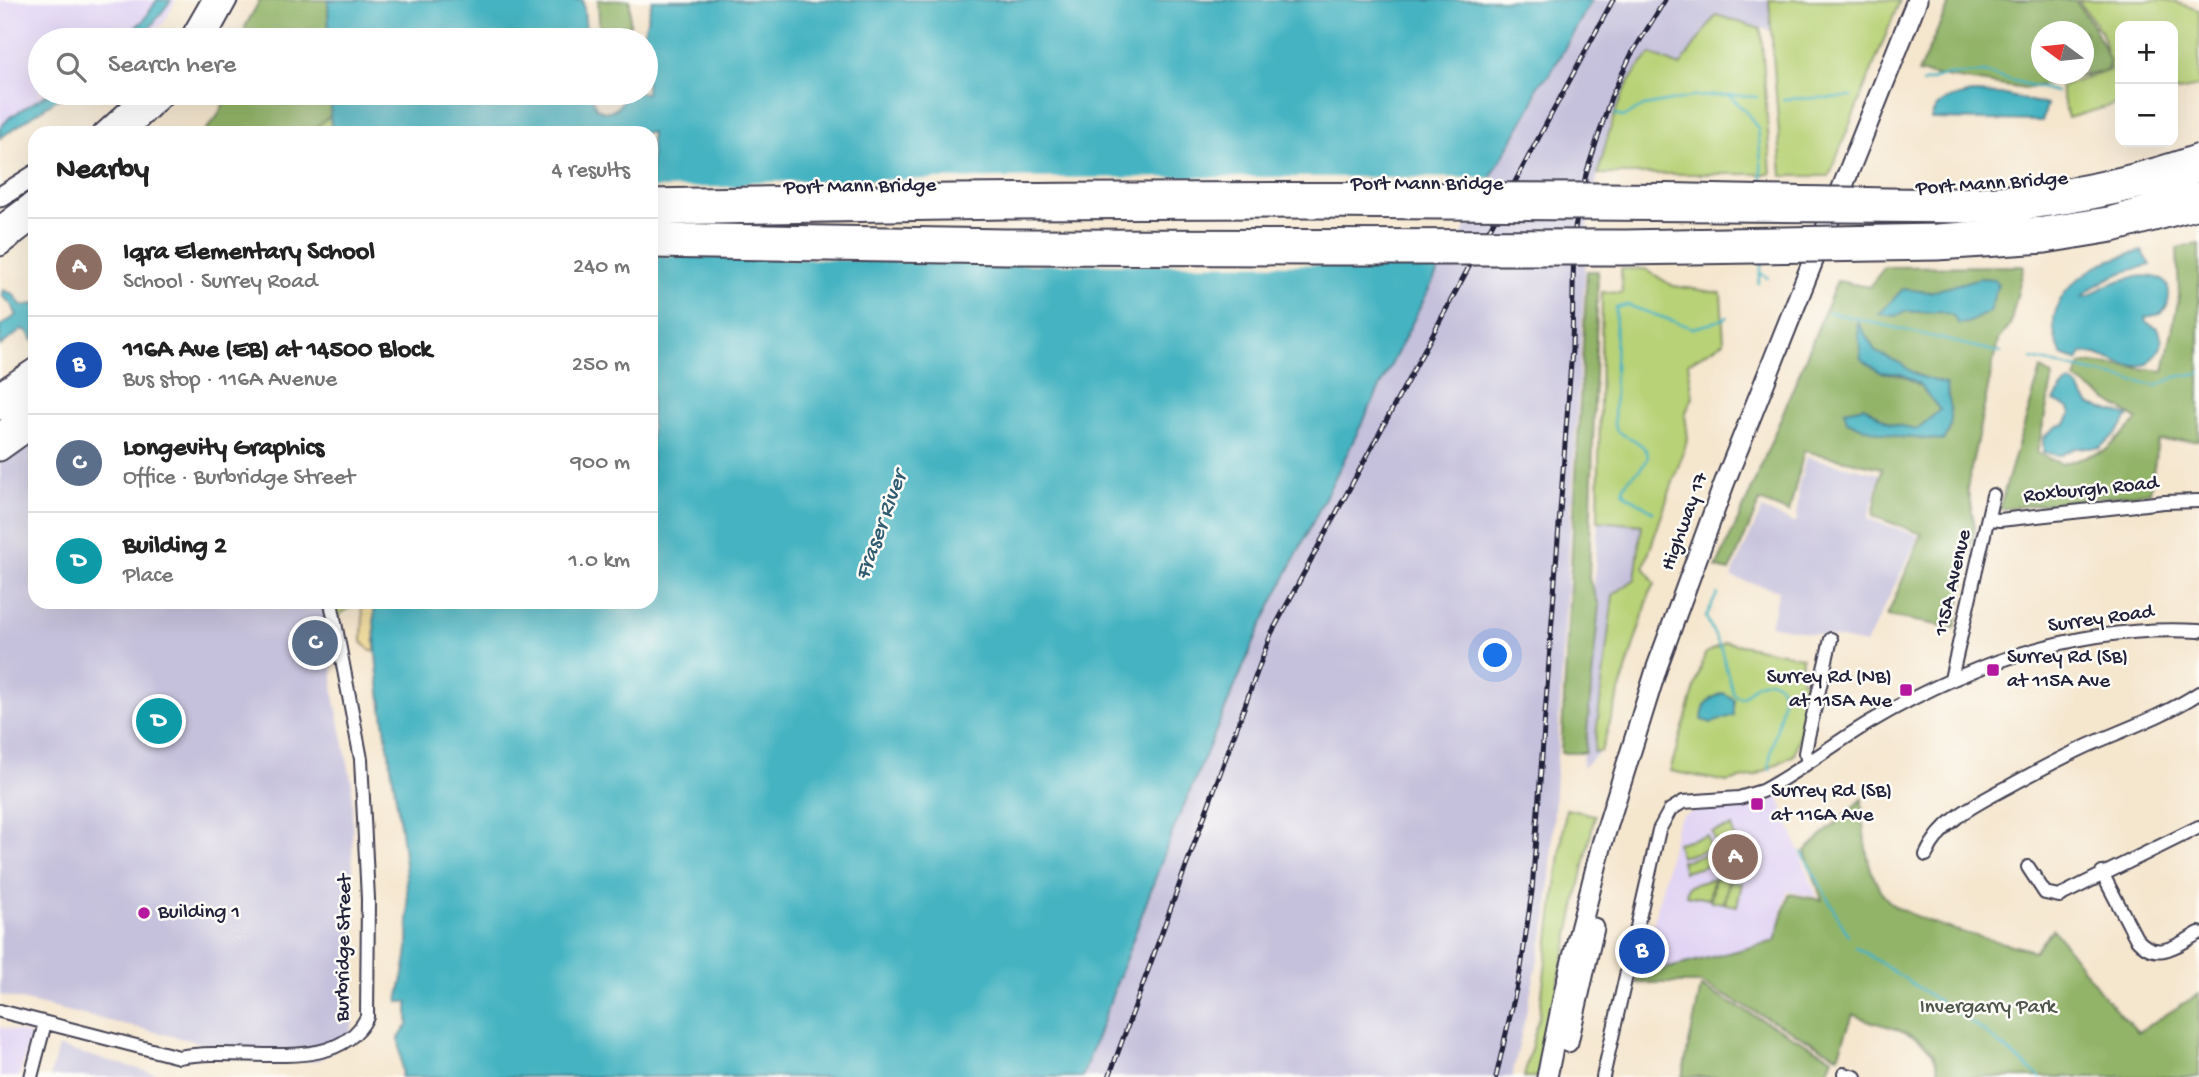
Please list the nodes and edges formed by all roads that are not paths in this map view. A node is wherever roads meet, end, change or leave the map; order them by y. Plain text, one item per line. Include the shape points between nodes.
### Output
1 (212, 0) edge
2 (227, 0) edge
3 (1917, 0) edge
4 (1930, 0) edge
5 (196, 28) edge
6 (212, 28) edge
7 (134, 105) edge
8 (155, 105) edge
9 (159, 105) edge
10 (111, 126) edge
11 (133, 126) edge
12 (142, 126) edge
13 (2199, 154) edge
14 (2199, 172) edge
15 (28, 179) edge
16 (28, 189) edge
17 (2199, 192) edge
18 (0, 197) edge
19 (658, 199) edge
20 (28, 205) edge
21 (2199, 209) edge
22 (0, 210) edge
23 (658, 215) edge
24 (28, 224) edge
25 (0, 226) edge
26 (658, 233) edge
27 (0, 246) edge
28 (658, 248) edge
29 (28, 373) edge
30 (0, 391) edge
31 (28, 391) edge
32 (0, 410) edge
33 (28, 413) edge
34 (28, 431) edge
35 (0, 432) edge
36 (0, 451) edge
37 (1993, 495) dead end
38 (2199, 501) edge
39 (1988, 519) junction
40 (332, 609) edge
41 (2199, 631) edge
42 (1831, 639) dead end
43 (1951, 679) junction
44 (2199, 693) edge
45 (1810, 761) junction
46 (2199, 827) edge
47 (1926, 855) dead end
48 (2028, 867) dead end
49 (2102, 873) junction
50 (2199, 933) edge
51 (0, 1011) edge
52 (45, 1023) junction
53 (354, 1050) dead end
54 (250, 1067) dead end
55 (31, 1077) edge
56 (1547, 1077) edge
57 (1560, 1077) edge
58 (1602, 1077) edge

1 - 5 highway
2 - 6 highway
3 - 56 highway, Highway 17 via 1724,484 1657,667 1602,844
4 - 57 highway, Highway 17 via 1735,489 1670,671 1614,848
7 - 10 highway
8 - 11 highway
9 - 12 highway
13 - 19 highway, bridge via 2100,182 1950,198 1006,192
14 - 23 highway, Port Mann Bridge, bridge via 2104,198 1989,213 1006,208
15 - 18 highway
16 - 22 highway
17 - 26 highway, Port Mann Bridge, bridge via 2109,216 2044,227 1937,234 1625,240
20 - 25 highway
21 - 28 highway, bridge via 2113,232 2046,243 1937,250 1314,255
24 - 27 highway
29 - 30 highway
31 - 32 highway
33 - 35 highway
34 - 36 highway
37 - 39 street, 115A Avenue
38 - 39 street, Roxburgh Road
39 - 43 street, 115A Avenue
40 - 53 street, Burbridge Street via 361,759 368,899 367,1017
41 - 43 street, Surrey Road via 2139,631 2080,639 2021,653
42 - 45 street via 1805,753
43 - 45 street, Surrey Road via 1885,713
44 - 47 street via 2177,708 1982,799 1933,839
45 - 58 street, Surrey Road via 1747,797 1693,800 1670,810 1659,830
46 - 49 street
48 - 49 street via 2045,893 2059,896
49 - 50 street via 2143,946 2163,951
51 - 52 street
52 - 54 street via 179,1058 197,1054
52 - 55 street

